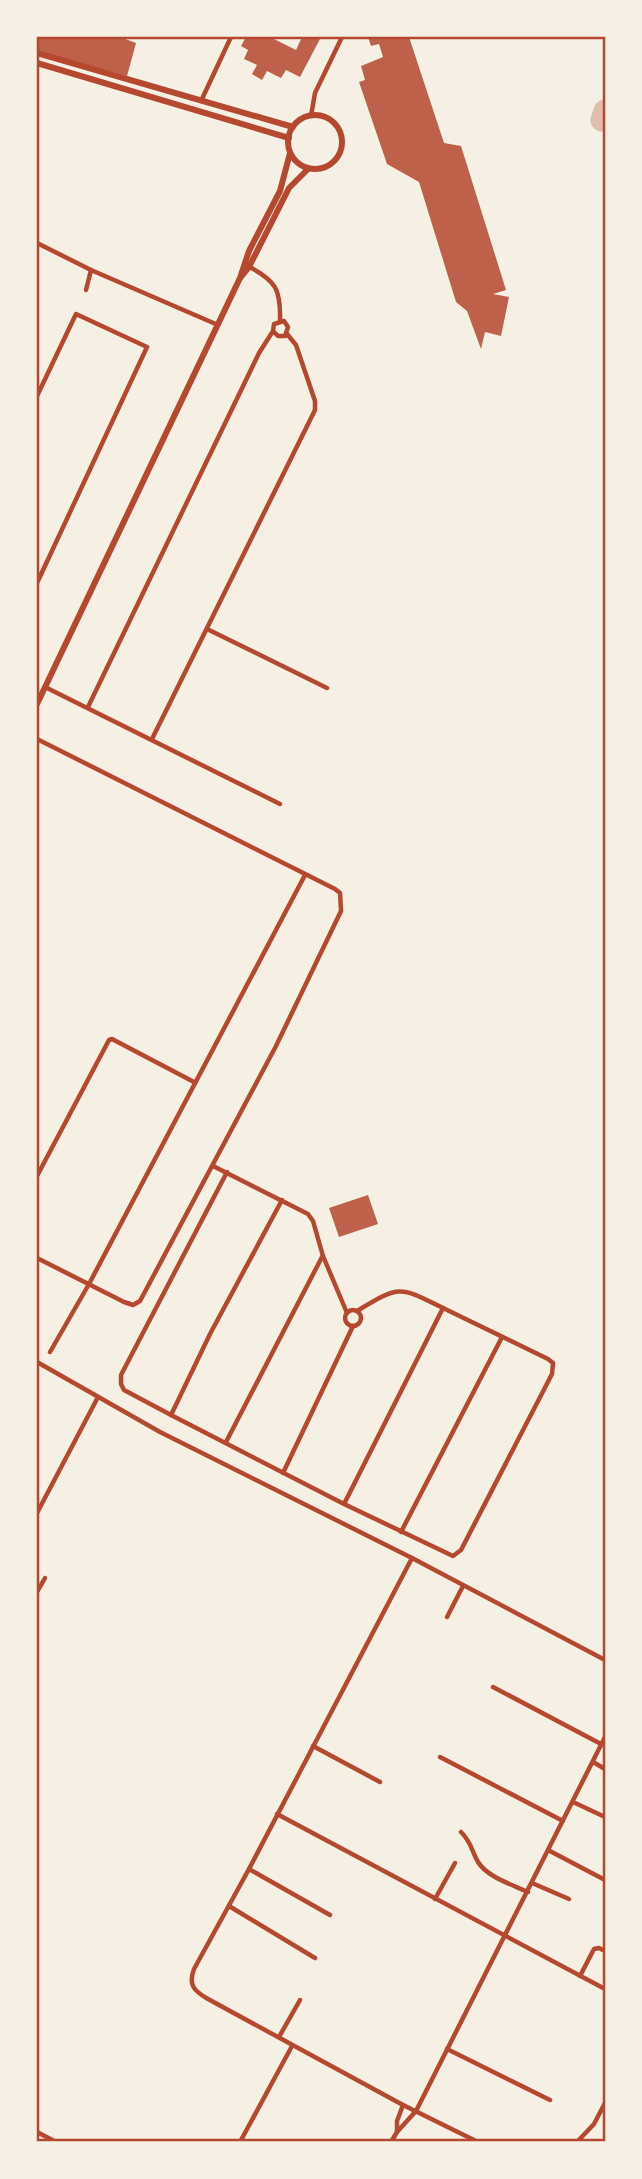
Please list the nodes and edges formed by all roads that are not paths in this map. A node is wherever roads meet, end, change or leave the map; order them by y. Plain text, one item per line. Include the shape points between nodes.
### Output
1 (231, 37) edge
2 (342, 37) edge
3 (37, 53) edge
4 (37, 63) edge
5 (110, 74) junction
6 (106, 84) junction
7 (161, 89) junction
8 (158, 99) junction
9 (201, 101) junction
10 (311, 116) junction
11 (293, 127) junction
12 (289, 138) junction
13 (290, 153) junction
14 (308, 169) junction
15 (37, 243) edge
16 (246, 265) junction
17 (91, 270) junction
18 (86, 290) dead end
19 (280, 321) junction
20 (218, 325) junction
21 (273, 331) junction
22 (287, 334) junction
23 (37, 396) edge
24 (37, 583) edge
25 (207, 629) junction
26 (45, 687) junction
27 (327, 688) dead end
28 (37, 704) edge
29 (88, 707) junction
30 (37, 739) edge
31 (152, 739) junction
32 (280, 804) dead end
33 (305, 874) junction
34 (194, 1082) junction
35 (213, 1166) junction
36 (227, 1172) junction
37 (37, 1176) edge
38 (282, 1200) junction
39 (323, 1256) junction
40 (37, 1258) edge
41 (89, 1284) junction
42 (443, 1308) junction
43 (357, 1311) junction
44 (347, 1313) junction
45 (353, 1326) junction
46 (502, 1337) junction
47 (50, 1352) dead end
48 (37, 1362) edge
49 (98, 1397) junction
50 (171, 1415) junction
51 (226, 1442) junction
52 (283, 1473) junction
53 (344, 1504) junction
54 (37, 1513) edge
55 (401, 1533) junction
56 (412, 1558) junction
57 (45, 1578) dead end
58 (463, 1586) junction
59 (37, 1592) edge
60 (447, 1617) dead end
61 (605, 1660) edge
62 (493, 1687) dead end
63 (605, 1737) edge
64 (601, 1744) junction
65 (313, 1746) junction
66 (440, 1758) dead end
67 (593, 1762) junction
68 (605, 1769) edge
69 (380, 1782) dead end
70 (573, 1802) junction
71 (277, 1814) junction
72 (605, 1817) edge
73 (563, 1821) junction
74 (461, 1832) dead end
75 (548, 1850) junction
76 (455, 1863) dead end
77 (249, 1869) junction
78 (605, 1880) edge
79 (532, 1882) junction
80 (528, 1892) junction
81 (435, 1899) junction
82 (569, 1899) dead end
83 (229, 1906) junction
84 (330, 1915) dead end
85 (505, 1936) junction
86 (605, 1951) edge
87 (315, 1958) dead end
88 (580, 1976) junction
89 (605, 1989) edge
90 (300, 2000) dead end
91 (279, 2037) junction
92 (292, 2046) junction
93 (447, 2049) junction
94 (550, 2100) dead end
95 (605, 2103) edge
96 (402, 2105) junction
97 (416, 2111) junction
98 (37, 2132) edge
99 (397, 2132) junction
100 (56, 2142) edge
101 (240, 2142) edge
102 (391, 2142) edge
103 (478, 2142) edge
104 (577, 2142) edge

1 - 9 street
2 - 10 street via 315,93
3 - 5 main road
4 - 6 main road
5 - 6 main road
5 - 7 main road
6 - 8 main road
7 - 8 main road
7 - 9 main road
8 - 12 main road
9 - 11 main road
10 - 11 main road
10 - 14 main road via 334,123 342,144 332,163
11 - 12 main road
12 - 13 main road
13 - 14 main road
13 - 16 main road via 280,191
14 - 16 main road via 289,188
15 - 17 street
16 - 19 street via 271,280
16 - 20 main road
17 - 18 street
17 - 20 street
19 - 21 street
19 - 22 street via 287,323
20 - 26 main road
21 - 22 street via 278,336
21 - 29 street
22 - 25 street via 296,345 315,410
23 - 24 street via 76,314 147,346
25 - 27 street
25 - 31 street
26 - 28 main road
26 - 29 street
29 - 31 street
30 - 33 street
31 - 32 street
33 - 34 street
33 - 35 street via 340,893 340,915
34 - 37 street via 109,1040
34 - 41 street
35 - 36 street
35 - 41 street via 136,1304
36 - 38 street
36 - 50 street via 121,1375 124,1390
38 - 39 street via 311,1217
38 - 50 street
39 - 44 street
39 - 51 street
40 - 41 street
41 - 47 street
42 - 43 street via 401,1290
42 - 46 street
42 - 53 street
43 - 44 street
43 - 45 street via 360,1320
44 - 45 street via 345,1320
45 - 52 street
46 - 55 street
46 - 55 street via 553,1363 528,1421 459,1553 450,1556
48 - 49 street
49 - 54 street
49 - 56 street
50 - 51 street
51 - 52 street
52 - 53 street
53 - 55 street
56 - 58 street
56 - 65 street
57 - 59 street
58 - 60 street
58 - 61 street
62 - 64 street
63 - 64 street
64 - 67 street
65 - 69 street
65 - 71 street
66 - 73 street
67 - 68 street
67 - 70 street
70 - 72 street
70 - 73 street
71 - 77 street
71 - 81 street
73 - 75 street
74 - 80 street via 485,1870
75 - 78 street
75 - 79 street
76 - 81 street
77 - 83 street
77 - 84 street
79 - 80 street
79 - 82 street
80 - 85 street
81 - 85 street
83 - 87 street
83 - 91 street via 194,1969 191,1983 208,1999
85 - 88 street
85 - 93 street
86 - 88 street via 594,1949
88 - 89 street
90 - 91 street
91 - 92 street
92 - 96 street
92 - 101 street
93 - 94 street
93 - 97 street
95 - 104 street
96 - 97 street
96 - 99 street
97 - 99 street
97 - 103 street
98 - 100 street
99 - 102 street

